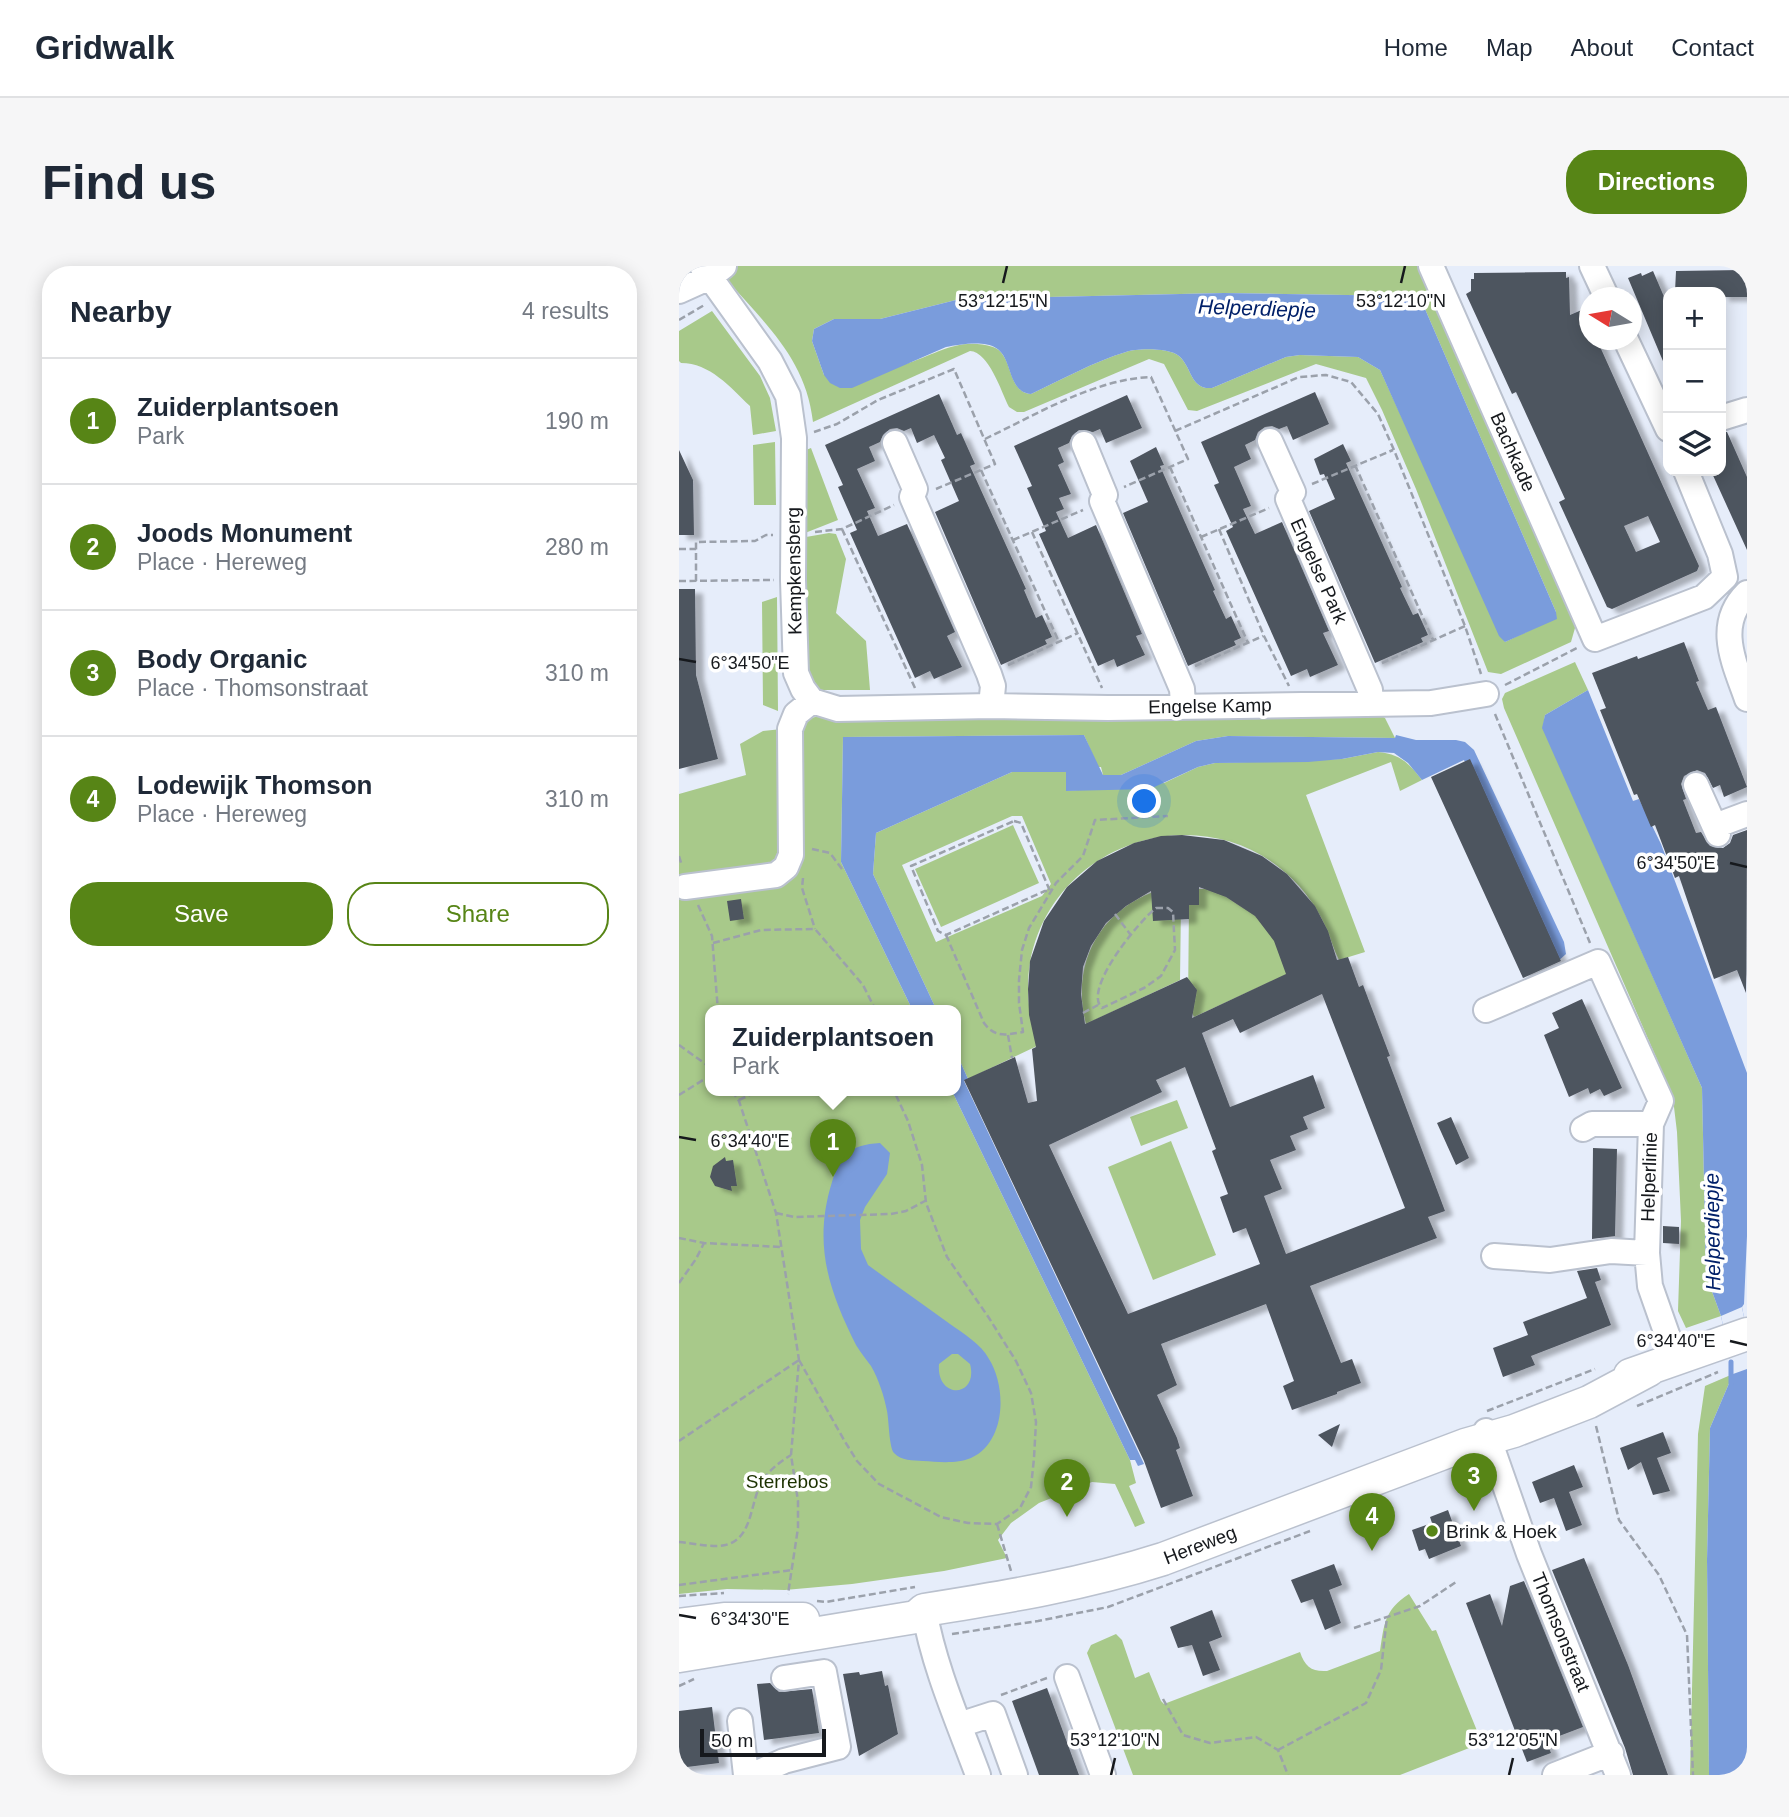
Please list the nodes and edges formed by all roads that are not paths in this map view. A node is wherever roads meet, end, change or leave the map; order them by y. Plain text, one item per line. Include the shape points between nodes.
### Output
1 (1431, 266) edge
2 (1592, 266) edge
3 (709, 274) edge
4 (679, 276) edge
5 (1602, 287) edge
6 (679, 291) edge
7 (1631, 350) edge
8 (1747, 410) edge
9 (1726, 416) edge
10 (1663, 418) edge
11 (1270, 441) dead end
12 (895, 443) dead end
13 (1084, 444) dead end
14 (1688, 476) edge
15 (1747, 593) edge
16 (1486, 694) road end
17 (1747, 699) edge
18 (812, 701) junction
19 (1371, 704) junction
20 (991, 706) junction
21 (1183, 706) junction
22 (1696, 785) dead end
23 (1747, 814) edge
24 (689, 886) road end
25 (1486, 1010) dead end
26 (1647, 1253) junction
27 (1494, 1255) dead end
28 (1734, 1348) edge
29 (1663, 1365) junction
30 (1480, 1438) junction
31 (922, 1598) junction
32 (679, 1625) edge
33 (679, 1656) edge
34 (1067, 1677) road end
35 (784, 1678) dead end
36 (740, 1721) dead end
37 (960, 1725) junction
38 (1614, 1764) edge
39 (746, 1775) edge
40 (753, 1775) edge
41 (978, 1775) edge
42 (1015, 1775) edge
43 (1103, 1775) edge
44 (1555, 1775) edge

1 - 14 street, Bachkade via 1595,639 1704,597 1725,577
2 - 5 street
3 - 4 street
3 - 6 street
3 - 18 street, Kempkensberg via 770,361 788,396 794,438 796,673
7 - 10 street
8 - 9 street
11 - 19 street, Engelse Park via 1370,690
12 - 20 street via 915,489 912,497 989,674
13 - 21 street via 1182,689
15 - 17 street via 1729,621 1728,636
16 - 19 street, Engelse Kamp via 1431,703
18 - 20 street, Engelse Kamp via 838,709
18 - 24 street via 796,713 790,729 791,850 786,867 776,875
19 - 21 street, Engelse Kamp
20 - 21 street, Engelse Kamp
22 - 23 street via 1716,830
25 - 26 street, Helperlinie via 1598,962 1661,1101 1651,1129
26 - 27 street via 1611,1251 1550,1259
26 - 29 street, Helperlinie
28 - 29 main road, Hereweg
29 - 30 main road, Hereweg via 1589,1402 1514,1431
30 - 31 main road, Hereweg via 1124,1572 1045,1590
30 - 38 street, Thomsonstraat
31 - 32 main road, Hereweg via 913,1604 817,1619 724,1619
31 - 33 main road, Hereweg via 916,1617
31 - 37 street via 929,1637
34 - 43 street
35 - 40 street via 824,1672 838,1746
36 - 39 street
37 - 41 street
37 - 42 street via 993,1714
38 - 44 street, Thomsonstraat

